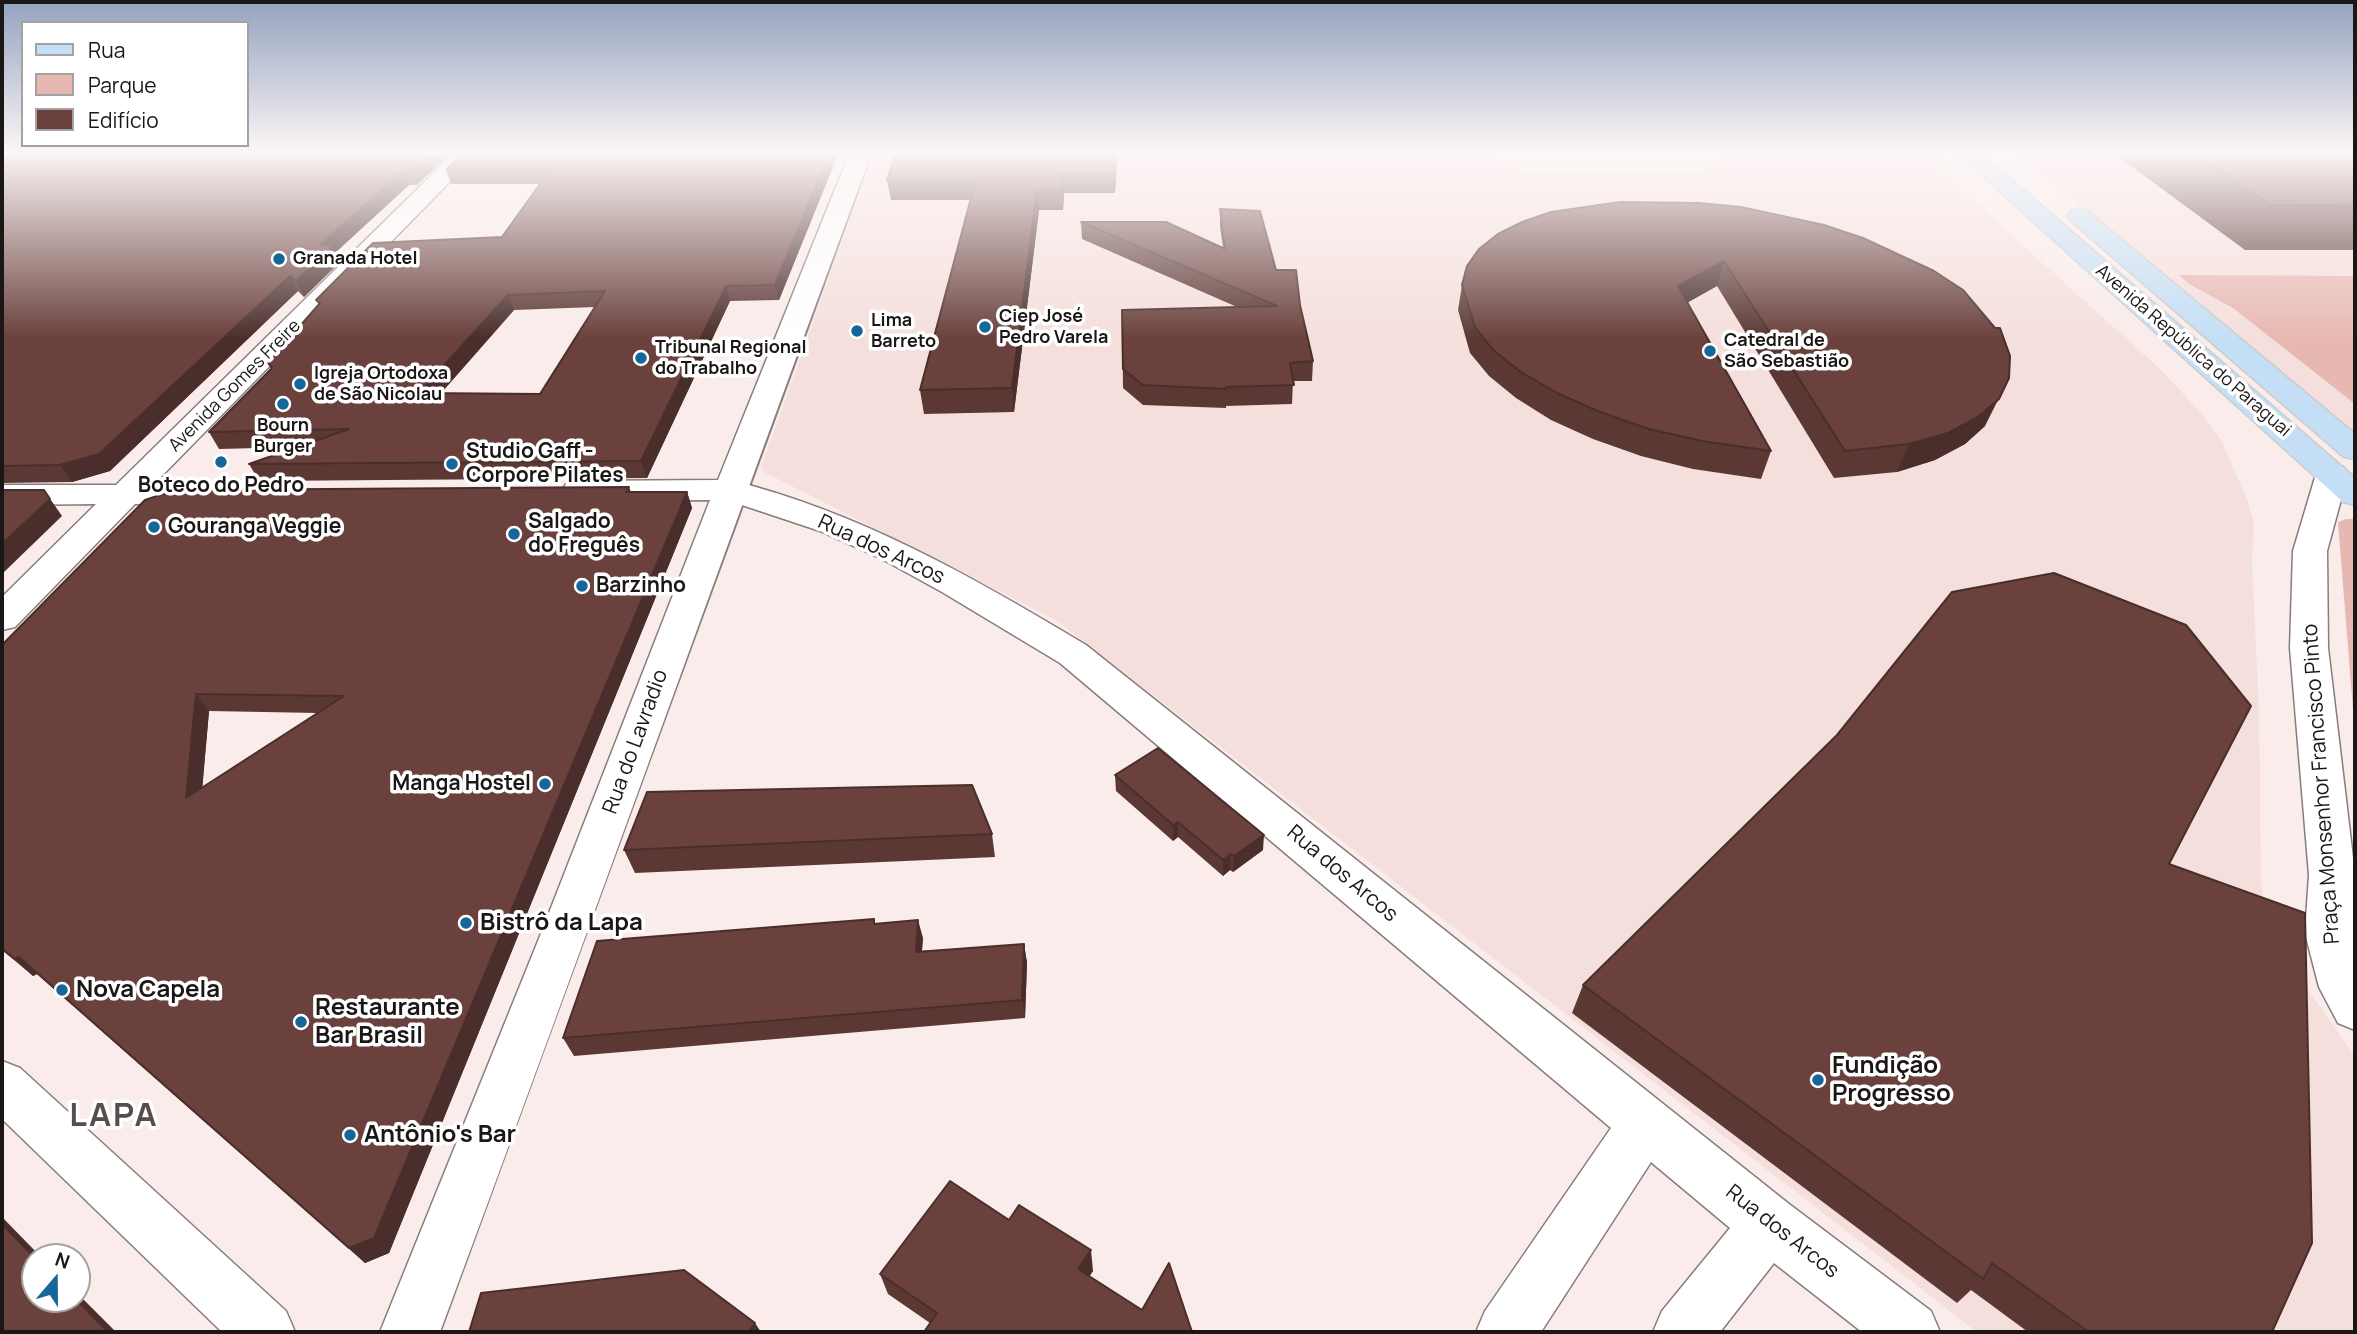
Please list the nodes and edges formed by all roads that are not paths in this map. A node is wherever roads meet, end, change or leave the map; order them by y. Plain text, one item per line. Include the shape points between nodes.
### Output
1 (406, 214) edge
2 (837, 214) edge
3 (2041, 214) edge
4 (2074, 214) edge
5 (2348, 473) edge
6 (730, 490) junction
7 (544, 491) edge
8 (239, 494) edge
9 (2, 495) edge
10 (127, 495) junction
11 (2, 618) edge
12 (2355, 1008) edge
13 (2, 1085) edge
14 (1646, 1123) junction
15 (1769, 1223) junction
16 (265, 1332) edge
17 (410, 1332) edge
18 (1506, 1332) edge
19 (1683, 1332) edge
20 (1910, 1332) edge

1 - 10 street, Avenida Gomes Freire
2 - 6 street, Rua do Lavradio
3 - 5 main road, Avenida República do Paraguai
4 - 5 main road, Avenida República do Paraguai
5 - 12 street, Praça Monsenhor Francisco Pinto via 2310,551 2309,648 2332,875 2329,933 2343,987
6 - 7 street, Rua dos Arcos
6 - 14 street, Rua dos Arcos via 833,525 911,562 1073,654
6 - 17 street, Rua do Lavradio
8 - 10 street
9 - 10 street
10 - 11 street, Avenida Gomes Freire
13 - 16 street
14 - 15 street, Rua dos Arcos
14 - 18 street
15 - 19 street
15 - 20 street, Rua dos Arcos

